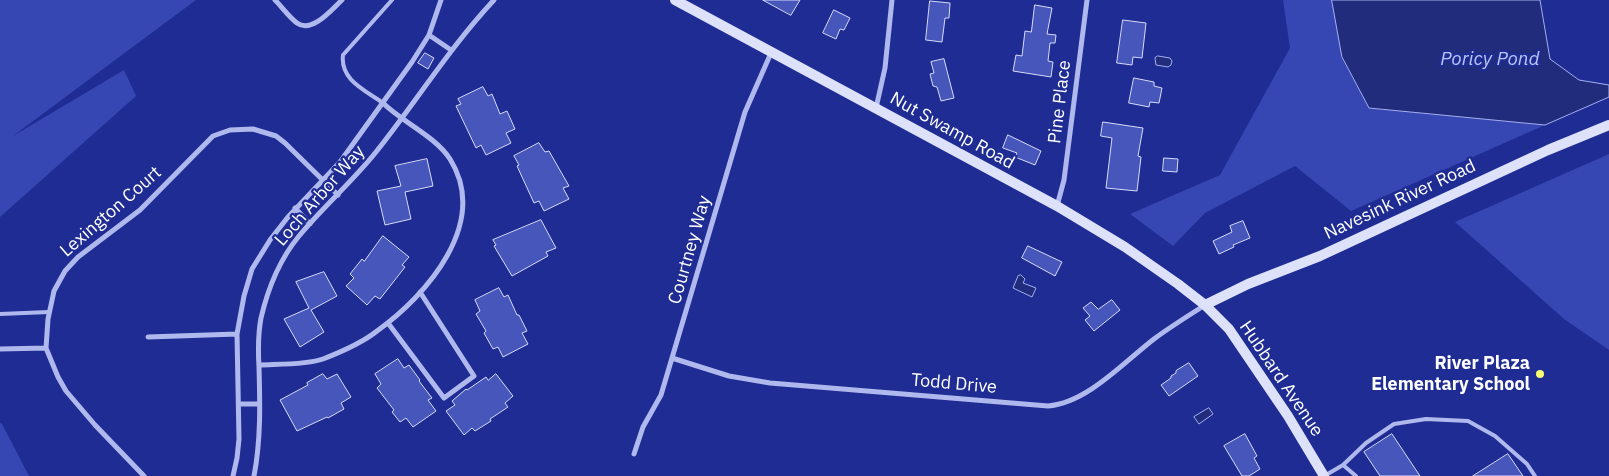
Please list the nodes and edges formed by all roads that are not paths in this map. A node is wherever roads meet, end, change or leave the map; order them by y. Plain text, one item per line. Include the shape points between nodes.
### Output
1 (276, 0) edge
2 (342, 0) edge
3 (392, 0) edge
4 (441, 0) edge
5 (494, 0) edge
6 (675, 0) edge
7 (892, 0) edge
8 (1087, 0) edge
9 (429, 35) junction
10 (451, 50) junction
11 (771, 53) junction
12 (383, 104) junction
13 (876, 108) junction
14 (401, 118) junction
15 (1609, 126) edge
16 (324, 180) junction
17 (338, 195) junction
18 (1057, 206) junction
19 (296, 208) junction
20 (310, 224) junction
21 (420, 292) junction
22 (1205, 305) junction
23 (49, 312) junction
24 (0, 314) edge
25 (388, 323) junction
26 (237, 334) junction
27 (148, 337) dead end
28 (46, 348) junction
29 (0, 350) edge
30 (672, 358) junction
31 (259, 366) junction
32 (239, 404) junction
33 (259, 404) junction
34 (634, 454) dead end
35 (1343, 464) junction
36 (144, 476) edge
37 (233, 476) edge
38 (254, 476) edge
39 (1325, 476) edge
40 (1356, 476) edge
41 (1535, 476) edge

1 - 2 street via 298,24 309,26
3 - 12 lane via 343,55 342,63 352,81
4 - 9 street, Loch Arbor Way
5 - 10 street, Loch Arbor Way
6 - 11 main road, Nut Swamp Road
7 - 13 street via 885,68
8 - 18 street, Pine Place via 1064,180
9 - 10 street
9 - 12 street, Loch Arbor Way
10 - 14 street, Loch Arbor Way
11 - 13 main road, Nut Swamp Road
11 - 30 street, Courtney Way via 745,112
12 - 14 street
12 - 16 street, Loch Arbor Way
13 - 18 main road, Nut Swamp Road
14 - 17 street, Loch Arbor Way
14 - 21 street via 444,152 456,171 461,190 462,216 457,238 448,256
15 - 22 main road, Navesink River Road via 1548,150 1320,256
16 - 17 street, Lexington Court
16 - 19 street, Loch Arbor Way
16 - 23 street, Lexington Court via 285,143 264,132 230,130 213,136 140,210 78,257 65,271 54,291
17 - 20 street, Loch Arbor Way
18 - 22 main road, Nut Swamp Road via 1125,247
19 - 20 street
19 - 26 street, Loch Arbor Way via 252,269
20 - 31 street, Loch Arbor Way via 285,256 273,280 261,319
21 - 25 street
21 - 25 street via 474,376 444,398
22 - 30 street, Todd Drive via 1156,337 1083,396 1058,405 770,383 729,376
22 - 39 main road, Hubbard Avenue via 1229,329
23 - 24 lane
23 - 28 street, Lexington Court
25 - 31 street via 359,342 322,359
26 - 27 street
26 - 32 street, Loch Arbor Way
28 - 29 street
28 - 36 street, Lexington Court via 66,391
30 - 34 street, Courtney Way via 661,395 643,428
31 - 33 street, Loch Arbor Way
32 - 33 street
32 - 37 street, Loch Arbor Way via 239,439
33 - 38 street, Loch Arbor Way via 259,442
35 - 39 lane
35 - 40 lane
35 - 41 lane via 1394,424 1426,419 1468,421 1494,436 1527,464

